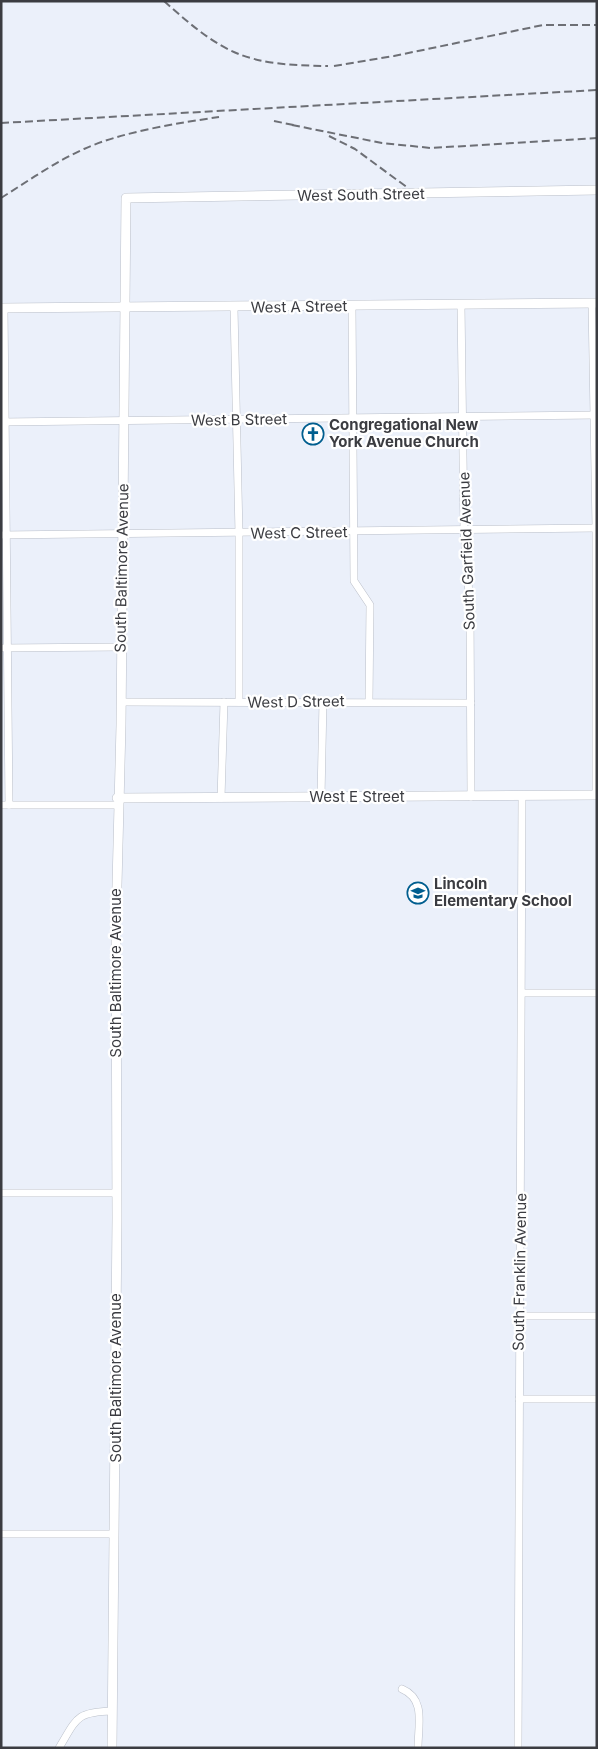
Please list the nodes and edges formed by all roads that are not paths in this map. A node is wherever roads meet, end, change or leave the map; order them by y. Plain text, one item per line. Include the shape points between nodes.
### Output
1 (597, 190) edge
2 (126, 198) joint
3 (594, 303) edge
4 (461, 305) junction
5 (352, 306) junction
6 (125, 307) junction
7 (3, 308) edge
8 (234, 308) junction
9 (595, 415) edge
10 (463, 417) junction
11 (352, 419) junction
12 (237, 420) junction
13 (124, 421) junction
14 (4, 422) edge
15 (597, 528) edge
16 (464, 530) junction
17 (352, 532) junction
18 (239, 534) junction
19 (122, 535) junction
20 (4, 536) edge
21 (121, 647) junction
22 (5, 648) edge
23 (323, 701) junction
24 (369, 701) junction
25 (121, 702) junction
26 (224, 702) junction
27 (239, 702) junction
28 (472, 703) junction
29 (522, 796) junction
30 (597, 796) edge
31 (471, 797) junction
32 (221, 798) junction
33 (321, 798) junction
34 (117, 802) junction
35 (5, 805) edge
36 (523, 993) junction
37 (597, 993) edge
38 (116, 1192) junction
39 (1, 1193) edge
40 (519, 1316) junction
41 (597, 1316) edge
42 (597, 1399) edge
43 (519, 1400) junction
44 (1, 1534) edge
45 (114, 1534) junction
46 (402, 1689) dead end
47 (112, 1711) junction
48 (59, 1748) edge
49 (112, 1748) edge
50 (418, 1748) edge
51 (518, 1748) edge

1 - 2 street, West South Street
2 - 6 street, South Baltimore Avenue
3 - 4 street, West A Street
3 - 9 street
4 - 5 street, West A Street
4 - 10 street, South Garfield Avenue
5 - 8 street, West A Street
5 - 11 street
6 - 7 street, West A Street
6 - 8 street, West A Street
6 - 13 street, South Baltimore Avenue
7 - 14 street
8 - 12 street
9 - 10 street, West B Street
9 - 15 street
10 - 11 street, West B Street
10 - 16 street, South Garfield Avenue
11 - 12 street, West B Street
11 - 17 street
12 - 13 street, West B Street
12 - 18 street
13 - 14 street, West B Street
13 - 19 street, South Baltimore Avenue
14 - 20 street
15 - 16 street, West C Street
15 - 30 street
16 - 17 street, West C Street
16 - 28 street, South Garfield Avenue
17 - 18 street, West C Street
17 - 24 street via 354,581 370,605
18 - 19 street, West C Street
18 - 27 street
19 - 20 street, West C Street
19 - 21 street, South Baltimore Avenue
20 - 22 street
21 - 22 street
21 - 25 street, South Baltimore Avenue
22 - 35 street
23 - 24 street, West D Street
23 - 27 street, West D Street
23 - 33 street
24 - 28 street, West D Street
25 - 26 street, West D Street
25 - 34 street, South Baltimore Avenue
26 - 27 street, West D Street
26 - 32 street
28 - 31 street, South Garfield Avenue
29 - 30 street, West E Street
29 - 31 street, West E Street
29 - 36 street, South Franklin Avenue
31 - 33 street, West E Street
32 - 33 street, West E Street
32 - 34 street, West E Street
34 - 35 street, West E Street
34 - 38 street, South Baltimore Avenue
36 - 37 street
36 - 40 street, South Franklin Avenue
38 - 39 street
38 - 45 street, South Baltimore Avenue
40 - 41 street
40 - 43 street, South Franklin Avenue
42 - 43 street
43 - 51 street, South Franklin Avenue
44 - 45 street
45 - 47 street, South Baltimore Avenue
46 - 50 street via 412,1693 417,1702
47 - 48 street via 80,1716
47 - 49 street, South Baltimore Avenue

